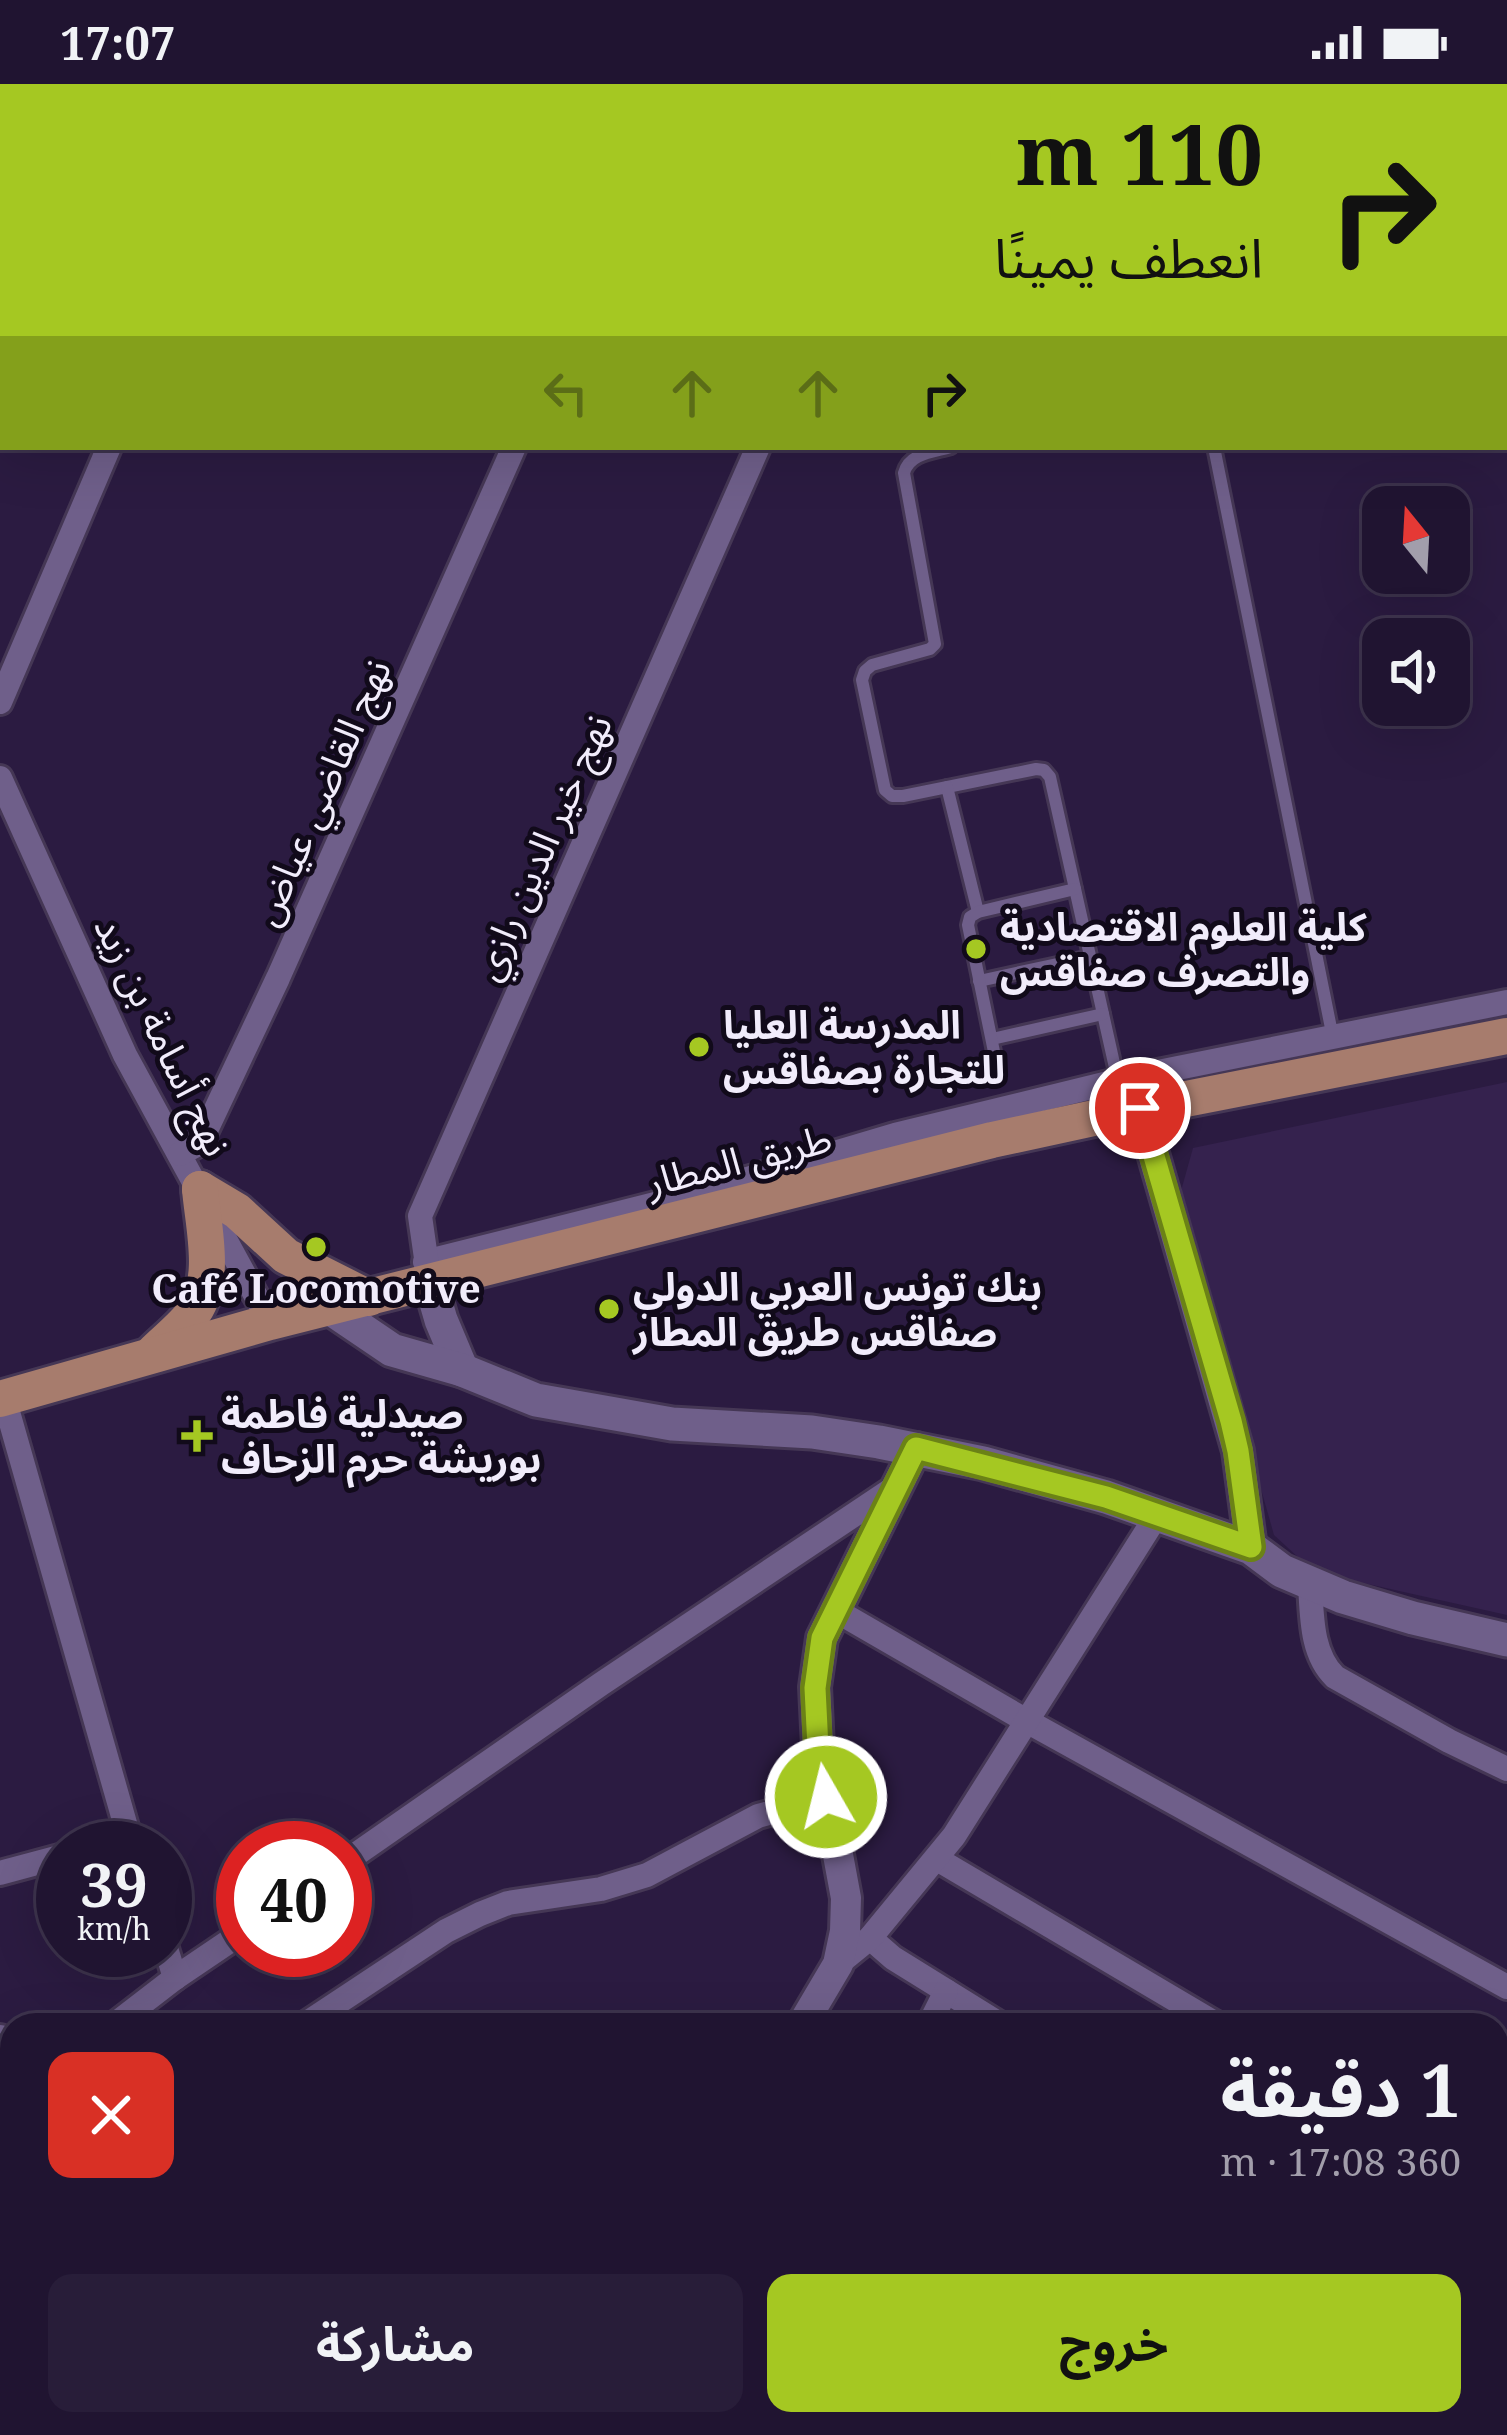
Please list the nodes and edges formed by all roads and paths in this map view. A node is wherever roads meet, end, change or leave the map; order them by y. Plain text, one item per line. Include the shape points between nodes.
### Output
1 (99, 450) edge
2 (513, 450) edge
3 (757, 450) edge
4 (941, 450) edge
5 (1215, 450) edge
6 (0, 702) edge
7 (0, 778) edge
8 (947, 787) junction
9 (1075, 889) junction
10 (978, 912) junction
11 (1090, 957) junction
12 (979, 981) junction
13 (1507, 1002) edge
14 (1103, 1015) junction
15 (1507, 1036) edge
16 (1334, 1038) junction
17 (992, 1039) junction
18 (999, 1076) dead end
19 (1130, 1089) junction
20 (180, 1154) junction
21 (200, 1189) junction
22 (428, 1272) junction
23 (369, 1298) junction
24 (330, 1308) junction
25 (270, 1322) junction
26 (149, 1356) junction
27 (462, 1370) junction
28 (2, 1399) edge
29 (916, 1448) junction
30 (899, 1484) junction
31 (1157, 1515) junction
32 (1251, 1547) junction
33 (1310, 1584) junction
34 (836, 1610) junction
35 (1507, 1640) edge
36 (1025, 1720) junction
37 (1507, 1769) edge
38 (826, 1797) junction
39 (124, 1821) edge
40 (372, 1843) edge
41 (937, 1859) junction
42 (36, 1863) edge
43 (0, 1873) edge
44 (870, 1938) junction
45 (216, 1950) edge
46 (838, 1964) junction
47 (175, 1978) joint
48 (1507, 1987) edge
49 (946, 1990) junction
50 (130, 2013) edge
51 (322, 2013) edge
52 (809, 2013) edge
53 (935, 2013) edge
54 (982, 2013) edge
55 (1198, 2013) edge

1 - 6 street
2 - 20 street, نهج القاضي عياض via 278,978 200,1143
3 - 22 street, نهج خير الدين رازي via 420,1216
4 - 8 lane via 914,458 904,473 935,644 872,665 862,680 885,790 903,796
5 - 16 lane
7 - 20 street, نهج أسامة بن زيد via 125,1055
8 - 9 lane via 1044,770
8 - 10 lane
9 - 10 lane
9 - 11 lane
10 - 12 lane via 968,926
11 - 12 lane
11 - 14 lane
12 - 17 lane
13 - 16 street
14 - 17 lane
14 - 19 lane
15 - 19 main road, طريق المطار
16 - 19 street
17 - 18 lane
19 - 22 main road, طريق المطار via 992,1140
19 - 32 street via 1231,1421
20 - 21 street, نهج أسامة بن زيد
21 - 23 main road via 286,1256
21 - 25 street, نهج أسامة بن زيد
21 - 26 main road via 202,1294
22 - 23 main road, طريق المطار
22 - 27 main road
23 - 24 main road, طريق المطار
24 - 25 main road, طريق المطار
24 - 27 main road via 392,1350
25 - 26 main road, طريق المطار
26 - 28 main road, طريق المطار
27 - 29 main road via 536,1400 672,1424
28 - 39 street
29 - 30 street
29 - 31 main road
30 - 34 street
30 - 40 street
31 - 32 main road
31 - 36 street
32 - 33 main road
33 - 35 main road
33 - 37 street via 1323,1666
34 - 36 street
34 - 38 street via 822,1638 815,1688
36 - 41 street
36 - 48 street
38 - 46 street via 846,1898
38 - 51 street via 758,1816 647,1875 480,1914
41 - 44 street
41 - 55 street
42 - 43 street
44 - 46 street
44 - 49 street
45 - 47 street
46 - 52 street
47 - 50 street
49 - 53 street
49 - 54 street

